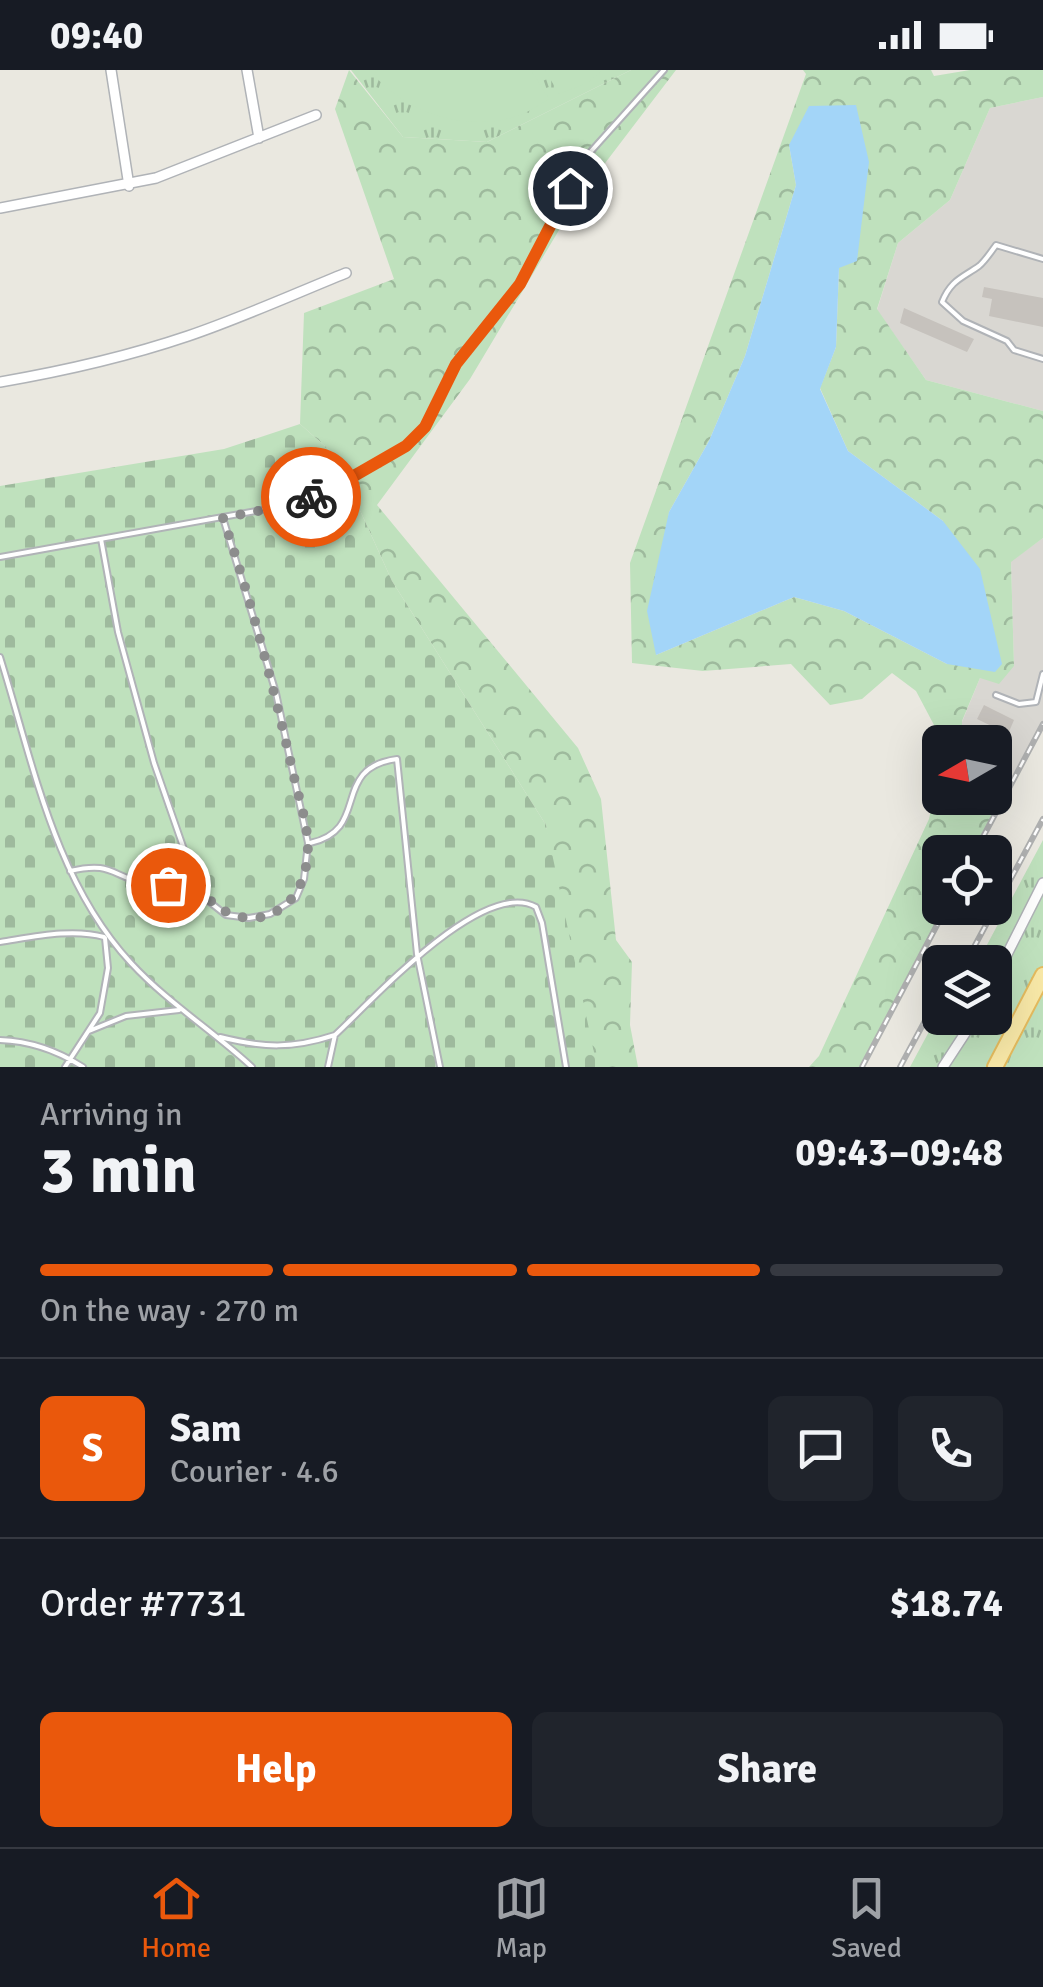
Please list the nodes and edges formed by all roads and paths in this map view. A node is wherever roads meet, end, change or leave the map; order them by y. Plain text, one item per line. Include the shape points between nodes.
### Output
1 (111, 70) edge
2 (247, 70) edge
3 (664, 70) edge
4 (316, 115) dead end
5 (258, 138) junction
6 (129, 186) junction
7 (0, 208) edge
8 (1043, 258) edge
9 (346, 273) dead end
10 (1043, 358) edge
11 (0, 382) edge
12 (223, 518) junction
13 (101, 539) junction
14 (0, 557) edge
15 (0, 658) edge
16 (1043, 674) edge
17 (996, 695) dead end
18 (308, 843) junction
19 (70, 870) junction
20 (195, 880) junction
21 (1043, 883) edge
22 (108, 939) junction
23 (0, 942) edge
24 (1012, 945) edge
25 (418, 954) junction
26 (1040, 980) edge
27 (179, 1010) junction
28 (89, 1031) junction
29 (335, 1035) junction
30 (963, 1035) edge
31 (220, 1038) junction
32 (0, 1040) edge
33 (69, 1058) junction
34 (65, 1067) edge
35 (83, 1067) edge
36 (252, 1067) edge
37 (328, 1067) edge
38 (440, 1067) edge
39 (566, 1067) edge
40 (943, 1067) edge
41 (995, 1067) edge

1 - 6 street
2 - 5 street
3 - 12 lane via 585,158 520,284 456,364 425,427 406,446 326,492
4 - 5 street
5 - 6 street
6 - 7 street
8 - 10 lane via 996,245 942,302 1014,350
9 - 11 street via 158,346
12 - 13 lane
12 - 18 lane via 276,693
13 - 14 lane
13 - 20 lane via 148,745
15 - 19 lane
16 - 17 lane via 1036,702
18 - 20 lane via 296,898 270,914 226,914
18 - 25 lane via 329,839 344,824 356,782 368,770 397,759
19 - 20 lane via 108,867 150,886
19 - 22 lane
21 - 24 street
22 - 23 lane via 54,934
22 - 27 lane
22 - 28 lane via 104,999
25 - 29 lane
25 - 38 lane
25 - 39 lane via 504,902 536,907
26 - 41 main road
27 - 28 lane via 126,1016
27 - 31 lane
28 - 33 lane
29 - 31 lane via 263,1048
29 - 37 lane
30 - 40 street
31 - 36 lane
32 - 33 lane
33 - 34 lane
33 - 35 lane

